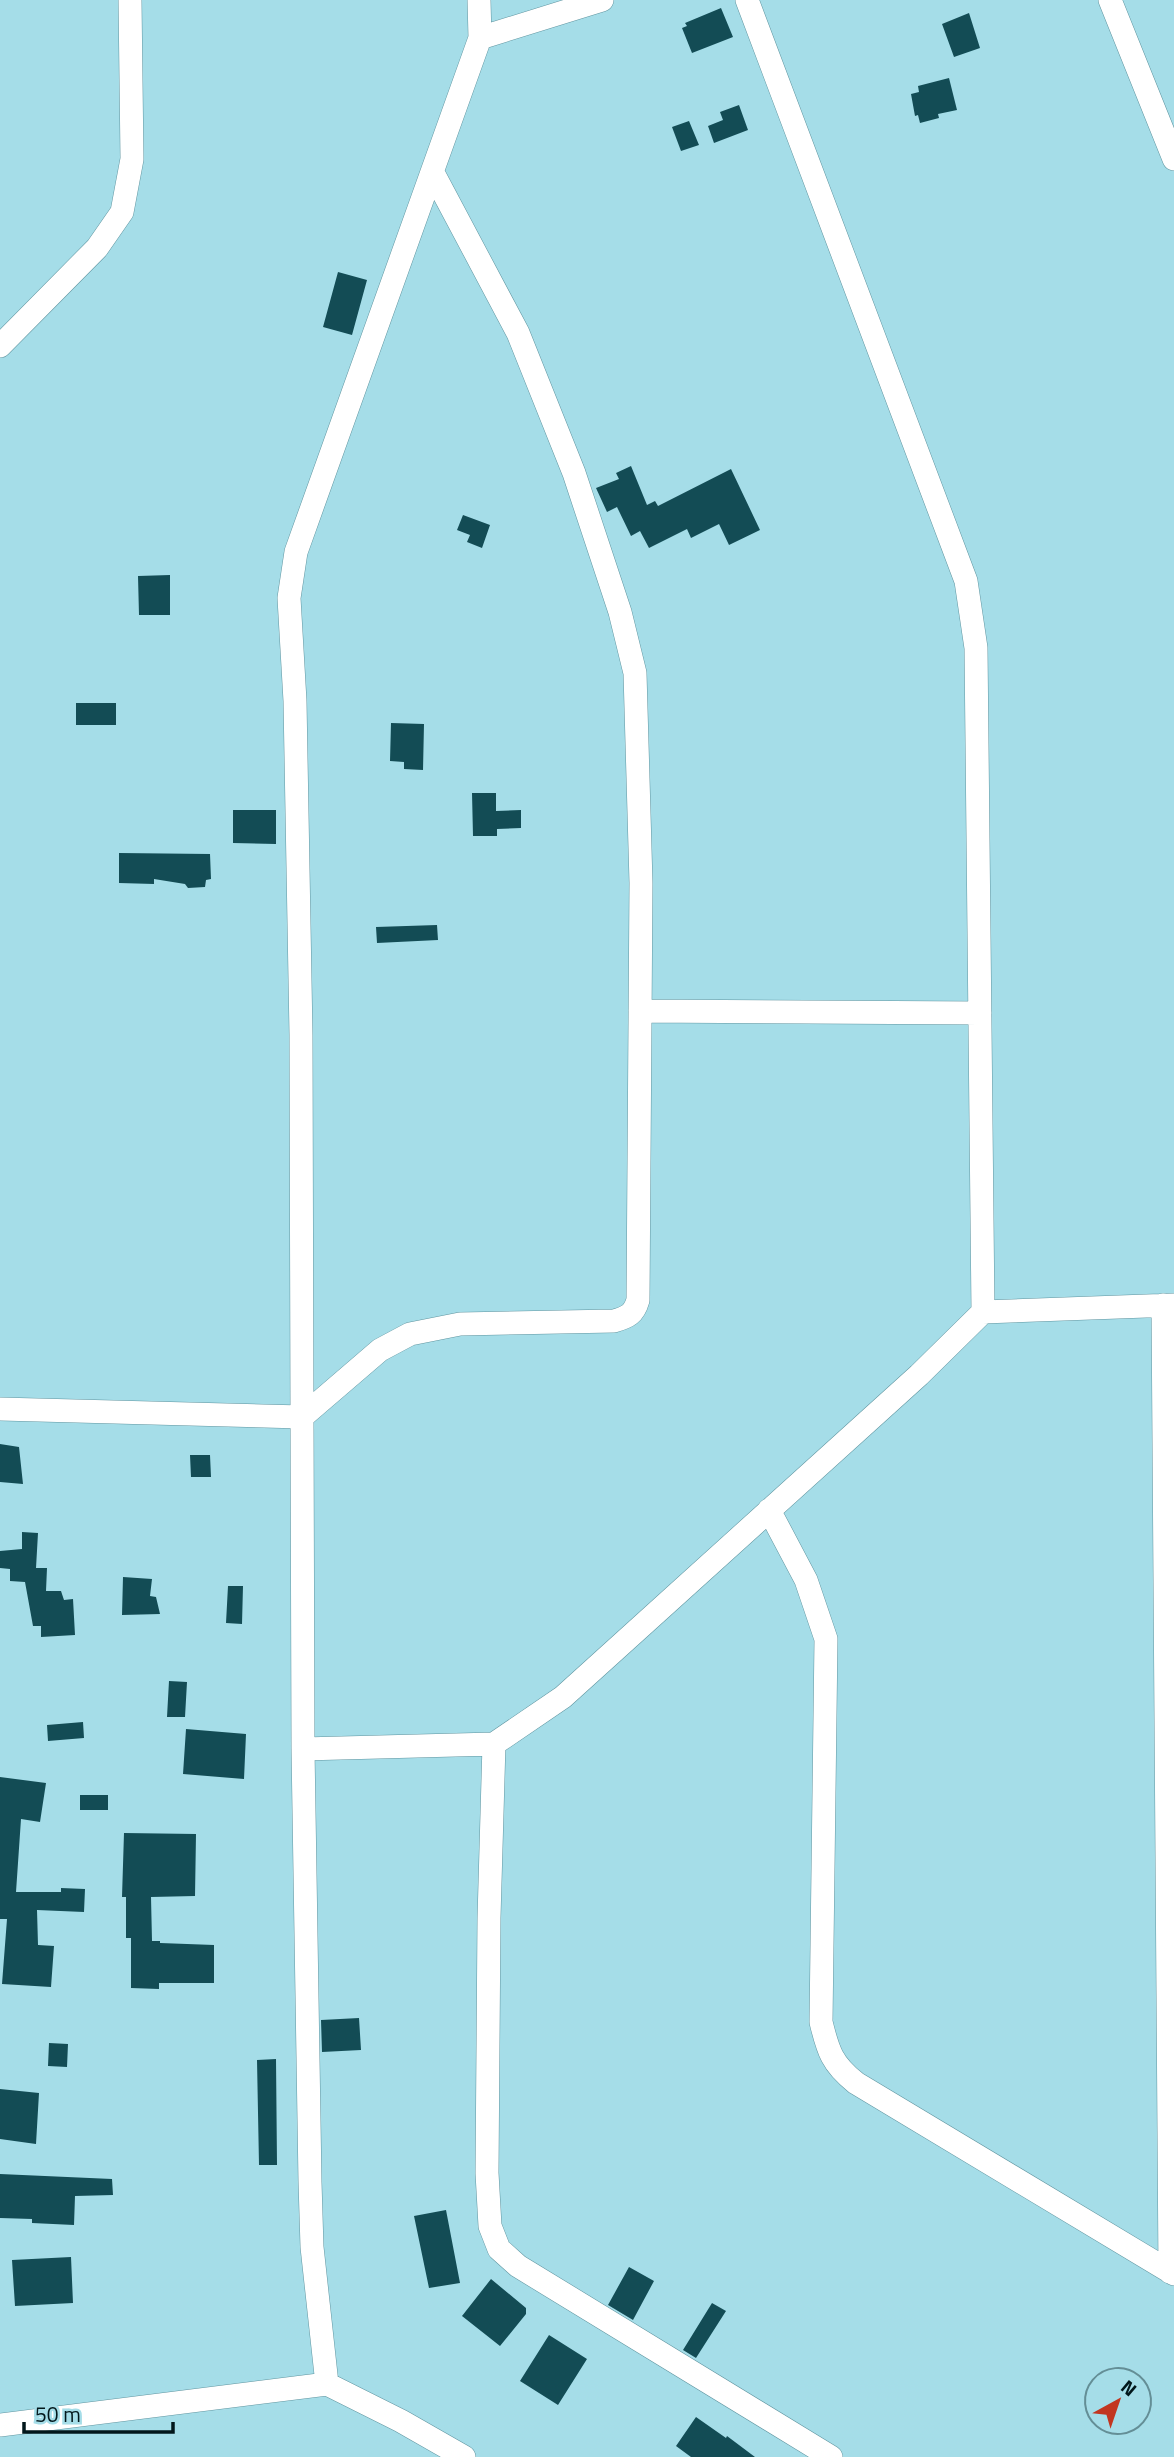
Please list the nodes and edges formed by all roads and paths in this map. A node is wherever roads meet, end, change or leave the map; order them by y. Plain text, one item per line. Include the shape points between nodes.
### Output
1 (130, 0) edge
2 (479, 0) edge
3 (602, 0) edge
4 (747, 0) edge
5 (1110, 0) edge
6 (480, 38) junction
7 (1174, 159) edge
8 (433, 173) junction
9 (0, 346) edge
10 (640, 1011) junction
11 (980, 1013) junction
12 (1168, 1305) edge
13 (983, 1312) junction
14 (0, 1409) edge
15 (302, 1417) junction
16 (769, 1510) junction
17 (494, 1744) junction
18 (303, 1749) junction
19 (1172, 2273) edge
20 (327, 2384) junction
21 (0, 2425) edge
22 (464, 2457) edge
23 (831, 2457) edge

1 - 9 street via 132,159 122,212 97,248
2 - 6 street
3 - 6 street
4 - 11 street via 966,581 976,648
5 - 7 street
6 - 8 street
8 - 10 street via 518,333 574,473 620,612 635,673
8 - 15 street via 296,552 289,598 300,1007
10 - 11 street
10 - 15 street via 635,1311 614,1321 460,1324 410,1334 380,1350
11 - 13 street
12 - 13 street
12 - 19 street
13 - 16 street via 919,1376
14 - 15 street
15 - 18 street
16 - 17 street via 563,1697
16 - 19 street via 806,1580 826,1639 821,2022 838,2069
17 - 18 street
17 - 23 street via 487,2173 490,2225 499,2249 518,2266
18 - 20 street via 312,2247
20 - 21 street
20 - 22 street

